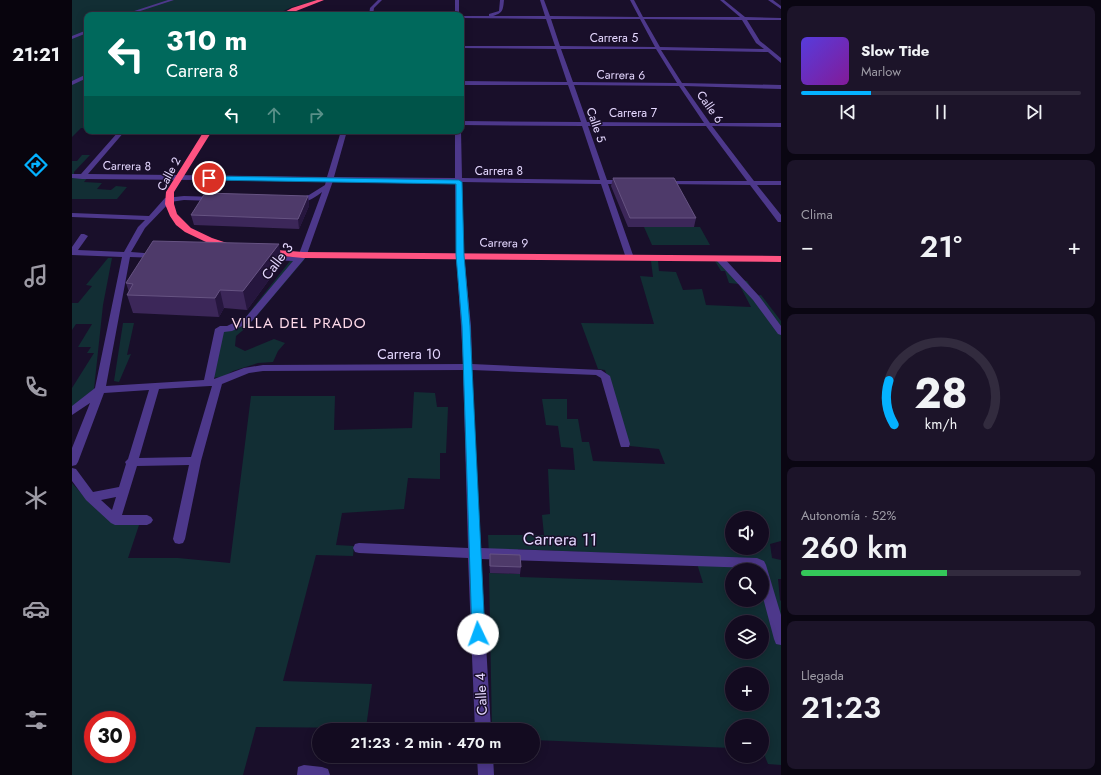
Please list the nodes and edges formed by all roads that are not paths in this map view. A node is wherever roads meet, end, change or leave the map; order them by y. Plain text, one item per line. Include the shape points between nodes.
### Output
1 (172, 0) edge
2 (322, 0) edge
3 (380, 0) edge
4 (457, 0) edge
5 (502, 0) edge
6 (542, 0) edge
7 (632, 0) edge
8 (722, 0) edge
9 (770, 0) edge
10 (781, 8) edge
11 (134, 12) edge
12 (289, 12) edge
13 (371, 12) edge
14 (457, 12) edge
15 (464, 17) edge
16 (485, 17) junction
17 (548, 18) junction
18 (641, 18) junction
19 (744, 19) junction
20 (781, 19) edge
21 (84, 32) edge
22 (72, 38) edge
23 (464, 47) edge
24 (558, 47) junction
25 (658, 48) junction
26 (767, 51) junction
27 (781, 62) edge
28 (84, 77) edge
29 (72, 83) edge
30 (464, 83) edge
31 (570, 84) junction
32 (682, 86) junction
33 (781, 87) edge
34 (464, 123) edge
35 (584, 124) junction
36 (709, 125) junction
37 (781, 125) edge
38 (119, 134) edge
39 (206, 134) edge
40 (343, 134) edge
41 (458, 134) edge
42 (72, 176) edge
43 (82, 177) junction
44 (178, 178) junction
45 (329, 182) junction
46 (459, 182) junction
47 (604, 182) junction
48 (635, 182) edge
49 (658, 183) edge
50 (752, 183) junction
51 (781, 183) edge
52 (221, 199) edge
53 (168, 200) junction
54 (289, 200) edge
55 (72, 215) edge
56 (149, 218) junction
57 (781, 220) edge
58 (84, 236) dead end
59 (237, 248) edge
60 (72, 252) edge
61 (259, 254) edge
62 (126, 255) junction
63 (460, 255) junction
64 (166, 256) edge
65 (301, 257) junction
66 (630, 258) junction
67 (720, 259) junction
68 (781, 259) edge
69 (781, 332) edge
70 (467, 367) junction
71 (213, 383) junction
72 (155, 386) junction
73 (100, 390) junction
74 (72, 411) edge
75 (625, 444) dead end
76 (195, 461) junction
77 (72, 462) edge
78 (131, 462) junction
79 (72, 472) edge
80 (124, 491) junction
81 (90, 498) junction
82 (115, 520) junction
83 (147, 520) dead end
84 (179, 539) dead end
85 (359, 548) dead end
86 (474, 554) junction
87 (725, 566) edge
88 (769, 596) edge
89 (781, 639) edge
90 (483, 723) edge
91 (485, 763) edge
92 (304, 773) dead end
93 (322, 775) edge
94 (486, 775) edge

1 - 11 street
2 - 12 highway
3 - 13 street
4 - 14 street
5 - 16 street via 499,13
6 - 17 street, Calle 5
7 - 18 street, Calle 6
8 - 19 street
9 - 10 street
15 - 16 street
16 - 17 street
17 - 18 street
17 - 24 street, Calle 5
18 - 19 street
18 - 25 street, Calle 6
19 - 20 street
19 - 26 street via 758,42
21 - 22 street
23 - 24 street, Carrera 5
24 - 25 street, Carrera 5
24 - 31 street, Calle 5
25 - 26 street, Carrera 5
25 - 32 street, Calle 6
26 - 27 street
28 - 29 street
30 - 31 street, Carrera 6
31 - 32 street, Carrera 6
31 - 35 street, Calle 5
32 - 33 street, Carrera 6
32 - 36 street, Calle 6
34 - 35 street, Carrera 7
35 - 36 street, Carrera 7
35 - 47 street, Calle 5
36 - 37 street, Carrera 7
36 - 50 street, Calle 6
38 - 43 street
39 - 44 highway, Calle 2
40 - 45 street, Calle 3
41 - 46 street, Calle 4
42 - 43 street, Carrera 8
43 - 44 street, Carrera 8
44 - 45 street, Carrera 8
44 - 53 highway, Calle 2
45 - 46 street, Carrera 8
45 - 54 street via 308,199
45 - 65 street, Calle 3
46 - 47 street, Carrera 8
46 - 63 street, Calle 4
47 - 48 street, Carrera 8
47 - 66 street, Calle 5
49 - 50 street
50 - 51 street
50 - 57 street, Calle 6
52 - 53 street
53 - 56 street
53 - 59 highway, Calle 2 via 173,215 184,228 208,241
55 - 56 street
56 - 62 street
58 - 60 street
60 - 62 street
61 - 65 highway, Carrera 9
62 - 64 street
62 - 73 street
63 - 65 highway, Carrera 9
63 - 66 highway, Carrera 9
63 - 70 street, Calle 4
65 - 71 street, Calle 3 via 249,320 229,329 220,329
66 - 67 highway, Carrera 9
67 - 68 highway, Carrera 9
67 - 69 street via 756,298
70 - 71 street, Carrera 10 via 263,368 247,370
70 - 75 street, Carrera 10 via 598,372 605,376
70 - 86 street, Calle 4
71 - 72 street, Carrera 10
71 - 76 street, Calle 3
72 - 73 street, Carrera 10
72 - 78 street
73 - 74 street
73 - 77 street
76 - 78 street
76 - 84 street, Calle 3
78 - 80 street
79 - 81 street
80 - 81 street
80 - 82 street
81 - 82 street
82 - 83 street
85 - 86 street, Carrera 11
86 - 87 street, Carrera 11 via 587,556
86 - 90 street, Calle 4
88 - 89 street
91 - 94 street
92 - 93 street

